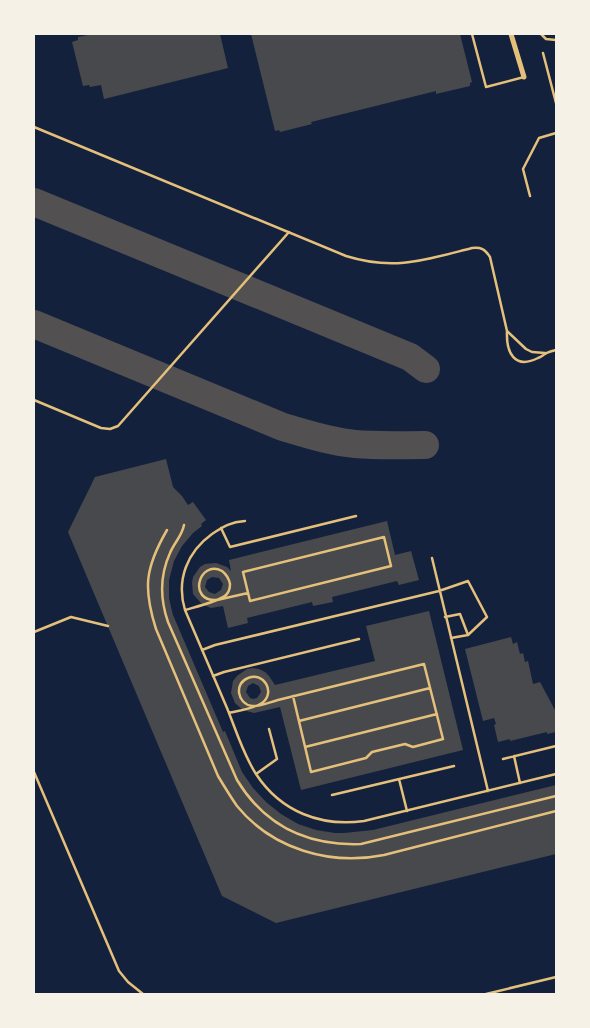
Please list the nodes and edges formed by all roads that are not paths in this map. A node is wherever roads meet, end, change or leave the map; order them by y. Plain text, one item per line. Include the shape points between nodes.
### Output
1 (472, 34) edge
2 (512, 34) edge
3 (541, 34) edge
4 (556, 40) edge
5 (543, 53) dead end
6 (524, 78) joint
7 (556, 103) edge
8 (34, 127) edge
9 (556, 132) edge
10 (530, 196) dead end
11 (289, 232) junction
12 (507, 330) junction
13 (556, 350) edge
14 (546, 353) junction
15 (34, 400) edge
16 (356, 516) dead end
17 (245, 521) dead end
18 (184, 526) dead end
19 (221, 528) junction
20 (167, 530) dead end
21 (432, 558) dead end
22 (439, 591) junction
23 (248, 593) junction
24 (185, 610) junction
25 (445, 617) junction
26 (108, 626) dead end
27 (34, 632) edge
28 (468, 634) junction
29 (451, 638) junction
30 (359, 639) dead end
31 (202, 650) junction
32 (213, 676) junction
33 (430, 688) junction
34 (292, 696) junction
35 (229, 713) junction
36 (437, 714) junction
37 (299, 721) junction
38 (269, 729) dead end
39 (556, 746) edge
40 (305, 747) junction
41 (514, 756) junction
42 (503, 759) dead end
43 (454, 766) dead end
44 (34, 772) edge
45 (256, 774) junction
46 (556, 774) edge
47 (399, 779) junction
48 (520, 783) junction
49 (488, 791) junction
50 (332, 796) dead end
51 (556, 796) edge
52 (407, 811) junction
53 (556, 812) edge
54 (556, 977) edge
55 (143, 994) edge
56 (486, 994) edge

1 - 6 lane via 486,87
2 - 6 street
3 - 4 lane via 546,39
5 - 7 lane
8 - 11 lane
9 - 10 lane via 539,138 523,169
11 - 12 lane via 346,256 388,264 481,248 490,257
11 - 15 lane via 118,426 101,428
12 - 14 lane via 526,349
12 - 14 lane via 510,352 517,361 538,358
13 - 14 lane
16 - 19 lane via 230,547
17 - 19 lane
18 - 51 lane via 163,572 164,611 234,775 256,805 272,818 289,830 318,840 361,844
19 - 24 lane via 204,540 188,560 182,584
20 - 53 lane via 150,565 148,604 218,776 238,806 263,831 304,852 337,859 361,859
21 - 22 lane
22 - 25 lane
22 - 28 lane via 468,581 487,617
22 - 31 lane
23 - 23 lane via 243,572 384,537 392,566 250,601
23 - 24 lane via 240,595 213,600 204,597 199,585 205,572 218,570 224,573 229,589 226,596 221,598
24 - 31 lane
25 - 28 lane via 460,614
25 - 29 lane
26 - 27 lane via 69,617
28 - 29 lane
29 - 49 lane
30 - 32 lane
31 - 32 lane
32 - 35 lane
33 - 34 lane via 424,664
33 - 36 lane
33 - 37 lane
34 - 35 lane via 257,706 251,706 243,702 239,694 240,685 250,677 259,677 266,682 268,695 264,702 259,705
34 - 37 lane
35 - 45 lane
36 - 40 lane
36 - 40 lane via 443,739 372,752 366,758 311,772
37 - 40 lane
38 - 45 lane via 277,759
39 - 41 lane
41 - 42 lane
41 - 48 lane
43 - 47 lane
44 - 55 lane via 115,963 122,976
45 - 52 lane via 284,803 317,819 354,823
46 - 48 lane
47 - 50 lane
47 - 52 lane
48 - 49 lane
49 - 52 lane
54 - 56 lane

